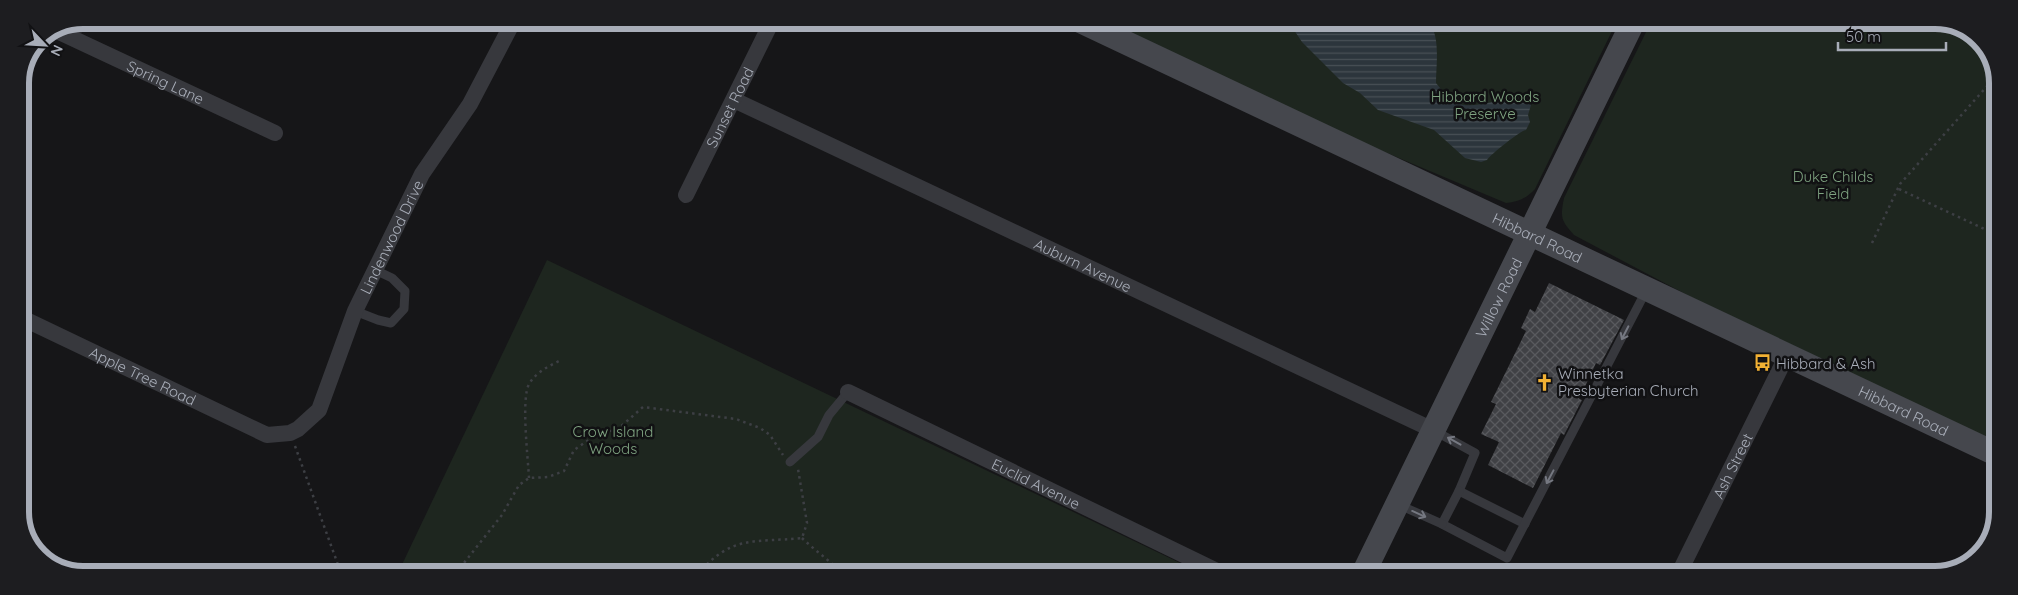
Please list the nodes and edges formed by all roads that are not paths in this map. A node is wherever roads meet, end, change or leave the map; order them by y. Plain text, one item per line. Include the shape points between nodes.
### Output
1 (509, 29) edge
2 (768, 29) edge
3 (1097, 29) edge
4 (1630, 29) edge
5 (61, 33) edge
6 (734, 100) junction
7 (275, 133) dead end
8 (686, 195) dead end
9 (1529, 234) junction
10 (374, 270) junction
11 (1647, 289) junction
12 (355, 310) junction
13 (29, 322) edge
14 (1786, 355) junction
15 (848, 392) joint
16 (1433, 430) junction
17 (267, 435) joint
18 (1989, 451) edge
19 (790, 462) road end
20 (1459, 491) junction
21 (1397, 504) junction
22 (1442, 524) junction
23 (1525, 524) junction
24 (1207, 566) edge
25 (1367, 566) edge
26 (1682, 566) edge

1 - 10 street, Lindenwood Drive via 470,104 422,174
2 - 6 street, Sunset Road
3 - 9 street, Hibbard Road
4 - 9 street, Willow Road
5 - 7 street, Spring Lane
6 - 8 street, Sunset Road
6 - 16 street, Auburn Avenue
9 - 11 street, Hibbard Road
9 - 16 street, Willow Road
10 - 12 street, Lindenwood Drive
10 - 12 lane via 392,278 405,291 404,309 391,323
11 - 14 street, Hibbard Road
11 -> 23 lane
12 - 17 street, Lindenwood Drive via 319,410 290,433
13 - 17 street, Apple Tree Road
14 - 18 street, Hibbard Road
14 - 26 street, Ash Street
15 - 19 lane via 829,415 818,437
15 - 24 street, Euclid Avenue
20 -> 16 lane via 1475,453
16 - 21 street, Willow Road
20 - 22 lane
20 - 23 lane
21 -> 22 lane
21 - 25 street, Willow Road
22 - 23 lane via 1507,558

